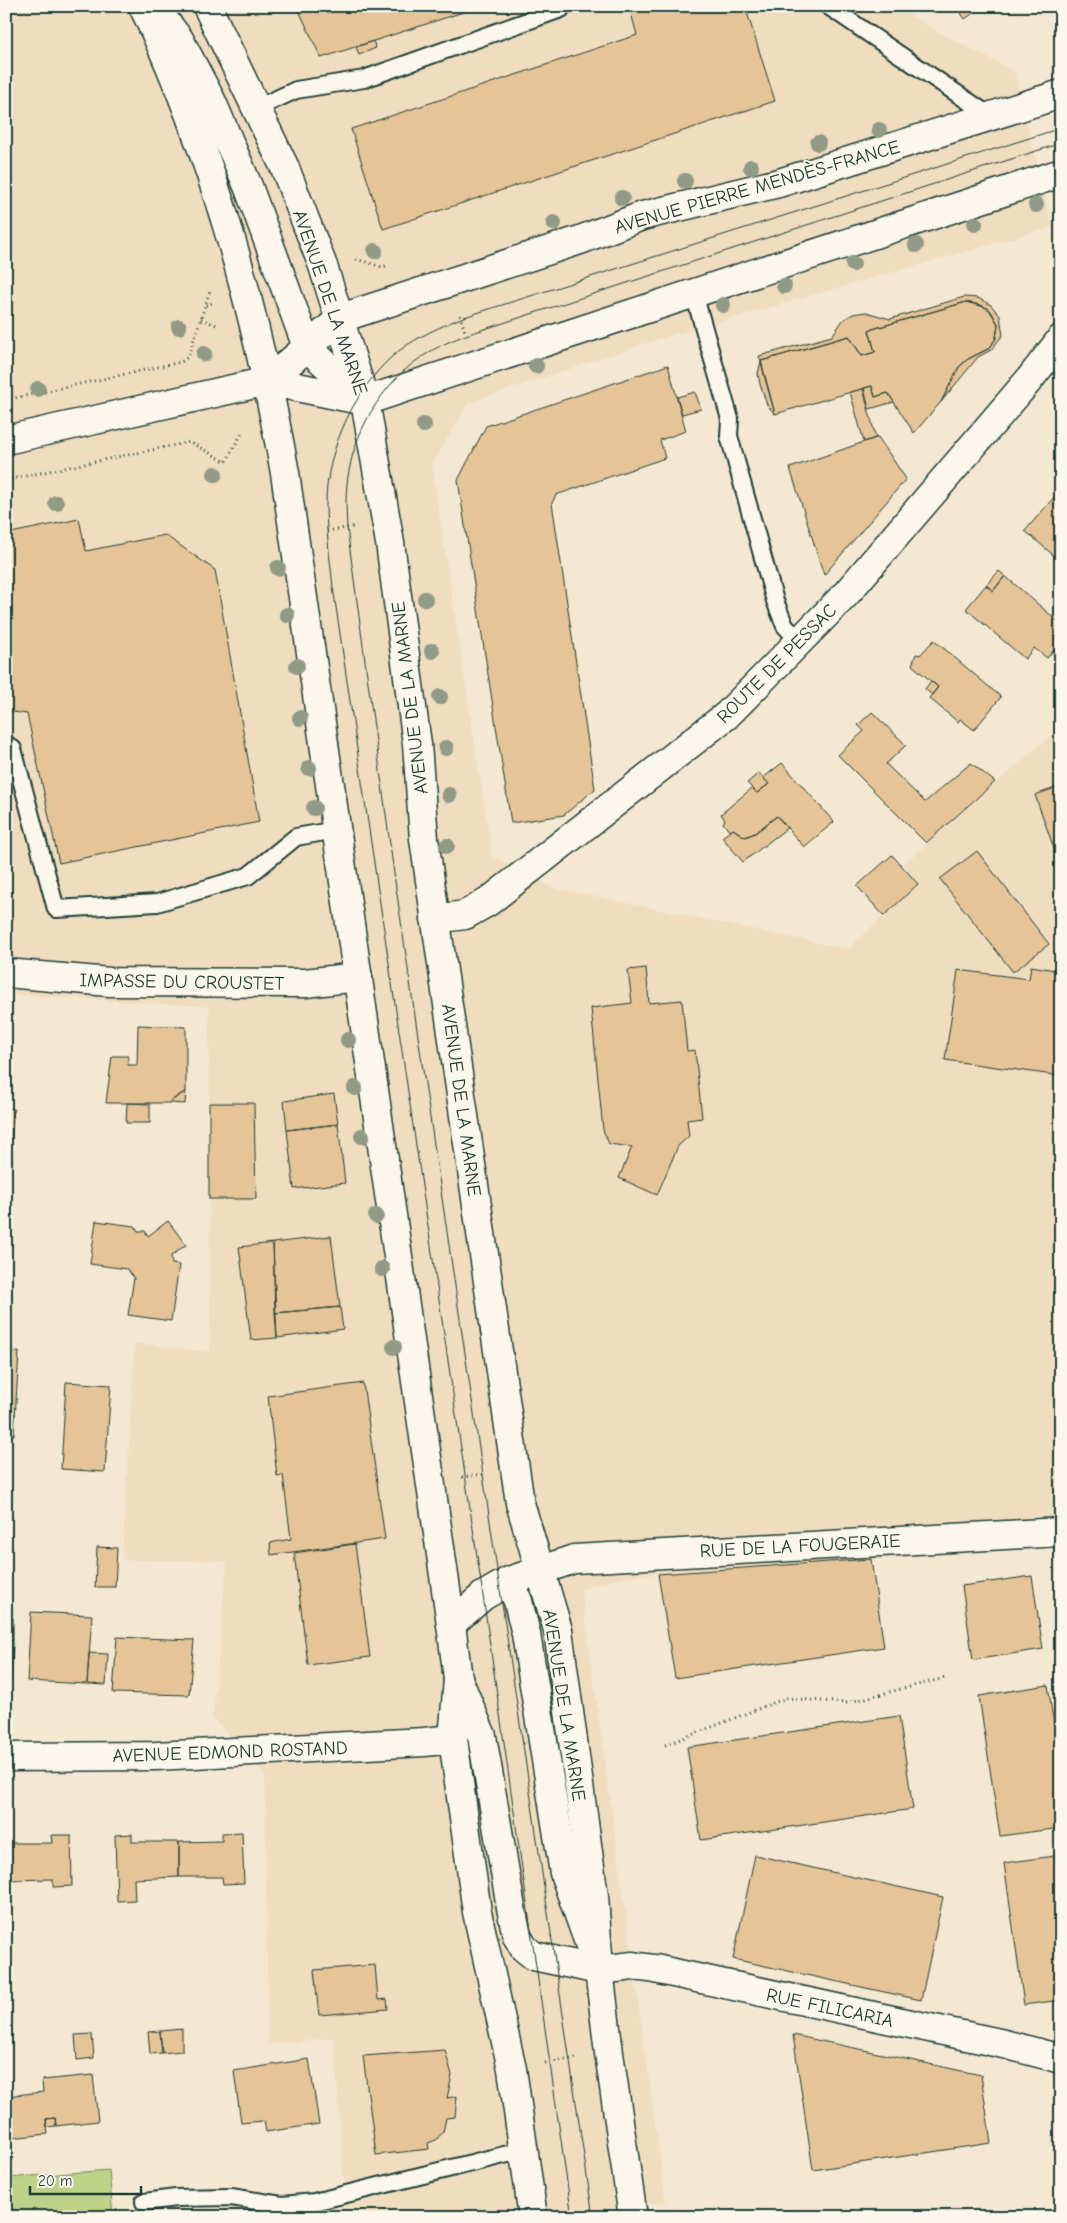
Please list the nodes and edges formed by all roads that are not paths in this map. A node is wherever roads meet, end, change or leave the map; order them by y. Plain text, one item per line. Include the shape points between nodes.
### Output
1 (143, 6) edge
2 (154, 6) edge
3 (207, 6) edge
4 (562, 6) edge
5 (828, 6) edge
6 (1061, 94) edge
7 (257, 108) junction
8 (990, 116) junction
9 (1061, 173) edge
10 (694, 294) junction
11 (341, 318) junction
12 (1061, 339) edge
13 (307, 347) junction
14 (268, 382) junction
15 (365, 401) junction
16 (6, 440) edge
17 (800, 642) junction
18 (6, 744) edge
19 (336, 830) junction
20 (435, 919) junction
21 (6, 974) edge
22 (358, 977) junction
23 (1061, 1532) edge
24 (540, 1570) junction
25 (509, 1581) junction
26 (451, 1624) junction
27 (458, 1680) junction
28 (453, 1738) junction
29 (6, 1757) edge
30 (599, 1970) junction
31 (1061, 2059) edge
32 (524, 2150) junction
33 (144, 2202) dead end
34 (534, 2217) edge
35 (633, 2217) edge

1 - 14 main road via 165,54 219,198
2 - 13 main road via 179,39 212,102 251,194
3 - 7 main road, AVENUE DE LA MARNE
4 - 7 lane via 364,79 296,90
5 - 8 lane
6 - 8 main road, AVENUE PIERRE MENDÈS-FRANCE
7 - 11 main road, AVENUE DE LA MARNE via 285,168
8 - 11 main road, AVENUE PIERRE MENDÈS-FRANCE via 778,184 642,216 580,240
9 - 10 main road
10 - 15 main road
10 - 17 lane via 730,419 729,436 775,601 785,626
11 - 13 main road
11 - 15 main road, AVENUE DE LA MARNE
12 - 17 main road, ROUTE DE PESSAC via 852,586
13 - 14 main road
13 - 15 main road
14 - 15 main road
14 - 16 main road
14 - 19 main road via 294,536
15 - 20 main road, AVENUE DE LA MARNE via 387,522 417,744 424,839
17 - 20 main road, ROUTE DE PESSAC via 727,715 502,892 470,912
18 - 19 lane via 13,749 56,908 157,903 248,876 296,837
19 - 22 main road
20 - 24 main road, AVENUE DE LA MARNE via 520,1504
21 - 22 main road, IMPASSE DU CROUSTET via 110,982 305,983
22 - 26 main road
23 - 24 main road, RUE DE LA FOUGERAIE via 574,1559
24 - 25 main road, RUE DE LA FOUGERAIE
24 - 30 main road, AVENUE DE LA MARNE via 558,1630 594,1896
25 - 26 main road, RUE DE LA FOUGERAIE via 483,1596
25 - 30 main road via 526,1634 564,1872
26 - 27 main road
27 - 28 main road
27 - 30 main road, RUE FILICARIA via 482,1736 518,1936 524,1948 534,1956
28 - 29 main road, AVENUE EDMOND ROSTAND via 155,1756
28 - 32 main road via 477,1912 512,2069
30 - 31 main road, RUE FILICARIA via 632,1966 700,1979
30 - 35 main road, AVENUE DE LA MARNE
32 - 33 lane via 314,2202 282,2205 231,2198 176,2198
32 - 34 main road

